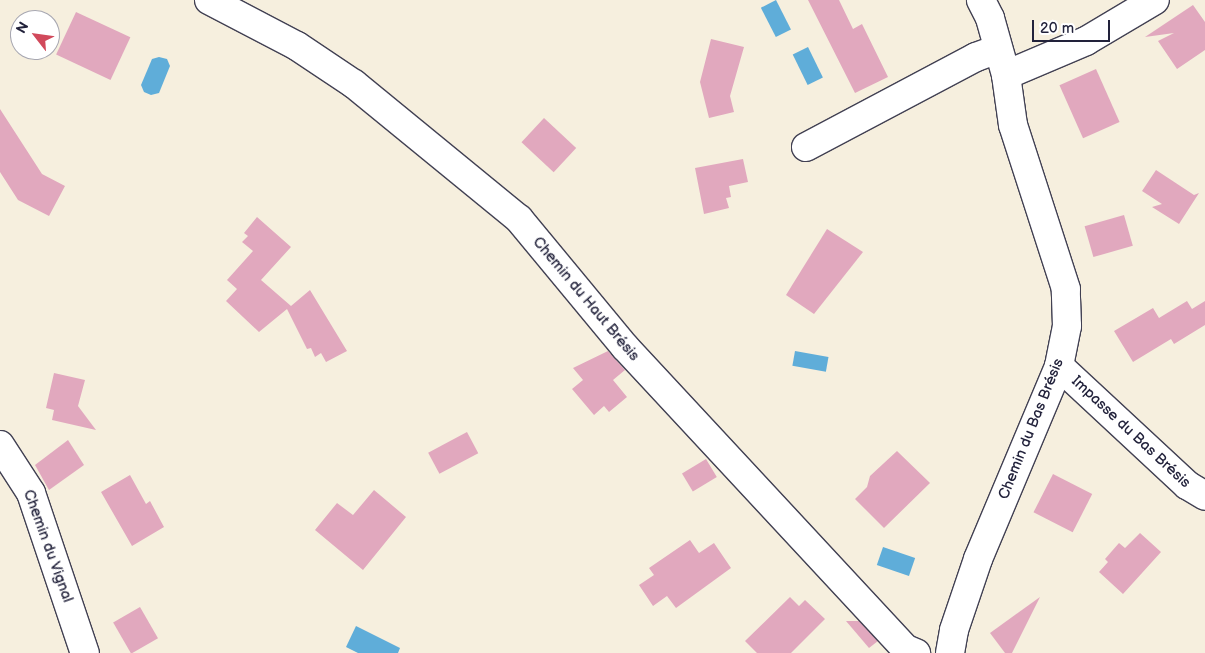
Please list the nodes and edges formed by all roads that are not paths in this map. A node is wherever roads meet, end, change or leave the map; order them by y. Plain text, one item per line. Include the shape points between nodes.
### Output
1 (209, 0) edge
2 (981, 0) edge
3 (1155, 0) edge
4 (998, 49) junction
5 (1006, 75) junction
6 (806, 147) dead end
7 (1060, 366) junction
8 (0, 445) edge
9 (1205, 496) edge
10 (85, 653) edge
11 (916, 653) edge
12 (950, 653) edge

1 - 11 street, Chemin du Haut Brésis via 297,46 354,84 519,219 625,346 906,649
2 - 4 street, Chemin du Bas Brésis
3 - 5 street via 1086,41
4 - 5 street, Chemin du Bas Brésis
4 - 6 street via 976,56
5 - 7 street, Chemin du Bas Brésis via 1013,125 1066,288 1067,326
7 - 9 street, Impasse du Bas Brésis via 1187,485
7 - 12 street, Chemin du Bas Brésis via 978,559 954,630
8 - 10 street, Chemin du Vignal via 31,493

